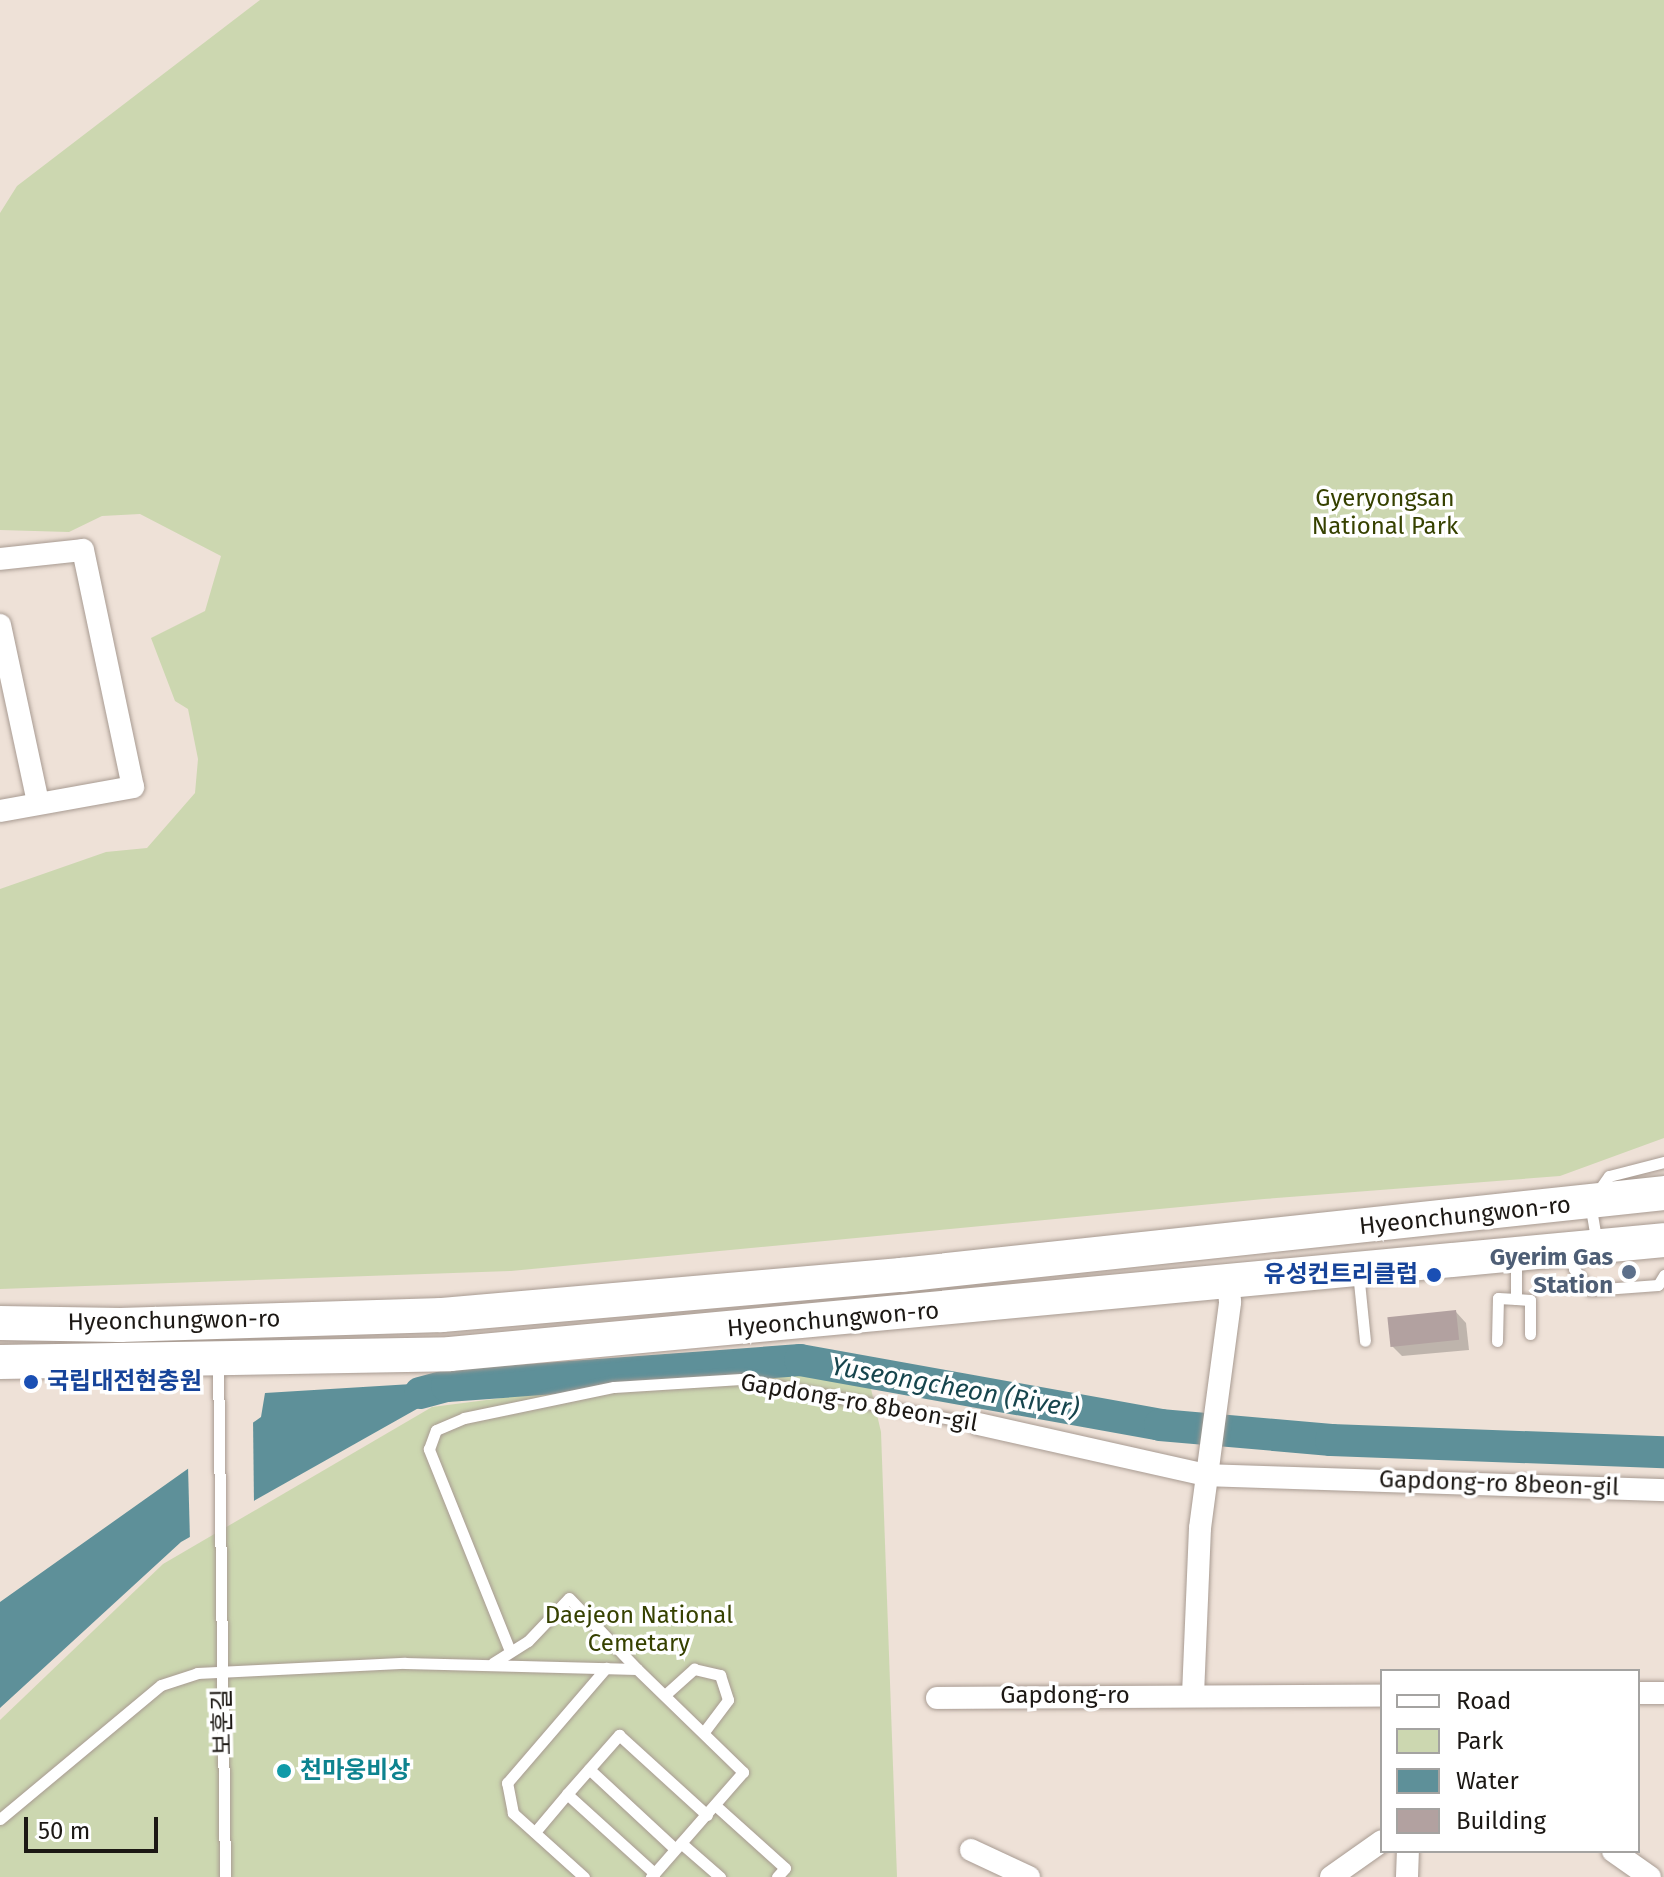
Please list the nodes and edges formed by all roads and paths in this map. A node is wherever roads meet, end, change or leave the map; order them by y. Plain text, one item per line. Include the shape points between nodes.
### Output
1 (0, 559) edge
2 (0, 625) edge
3 (38, 803) junction
4 (0, 811) edge
5 (1664, 1162) edge
6 (1664, 1193) edge
7 (1590, 1203) junction
8 (1664, 1240) edge
9 (1584, 1248) junction
10 (1516, 1254) junction
11 (1357, 1267) junction
12 (1664, 1275) edge
13 (1228, 1279) junction
14 (1516, 1299) junction
15 (0, 1323) edge
16 (1530, 1334) dead end
17 (217, 1341) junction
18 (1365, 1341) dead end
19 (1497, 1341) dead end
20 (0, 1362) edge
21 (978, 1424) joint
22 (1207, 1470) junction
23 (1664, 1490) edge
24 (510, 1651) junction
25 (493, 1663) junction
26 (606, 1668) junction
27 (222, 1669) junction
28 (637, 1669) junction
29 (1640, 1693) edge
30 (1664, 1693) edge
31 (666, 1694) junction
32 (1193, 1695) junction
33 (1380, 1696) edge
34 (937, 1698) dead end
35 (704, 1732) junction
36 (589, 1769) junction
37 (567, 1794) junction
38 (711, 1810) junction
39 (0, 1819) edge
40 (535, 1832) junction
41 (1380, 1842) edge
42 (678, 1846) junction
43 (971, 1850) dead end
44 (1408, 1853) edge
45 (1616, 1853) edge
46 (652, 1875) edge
47 (225, 1877) edge
48 (584, 1877) edge
49 (720, 1877) edge
50 (777, 1877) edge
51 (1029, 1877) edge
52 (1331, 1877) edge
53 (1407, 1877) edge
54 (1650, 1877) edge

1 - 3 street via 83,550 133,787
2 - 3 street
3 - 4 street
5 - 7 lane, Hyeonchungwon-ro via 1609,1176
6 - 7 main road, Hyeonchungwon-ro
7 - 9 lane
7 - 17 main road, Hyeonchungwon-ro
8 - 9 main road, Hyeonchungwon-ro
9 - 10 main road, Hyeonchungwon-ro
9 - 12 lane via 1574,1269 1590,1290 1658,1285
10 - 11 main road, Hyeonchungwon-ro
10 - 14 lane
11 - 13 main road, Hyeonchungwon-ro
11 - 18 lane
13 - 17 main road, Hyeonchungwon-ro via 898,1315 450,1354
13 - 22 street via 1230,1302
14 - 16 lane via 1530,1300
14 - 19 lane via 1498,1298
15 - 17 main road, Hyeonchungwon-ro
17 - 20 main road, Hyeonchungwon-ro
17 - 27 lane, 보훈길
21 - 22 street, Gapdong-ro 8beon-gil
21 - 24 lane, Gapdong-ro 8beon-gil via 741,1379 614,1387 464,1418 436,1430 429,1449
22 - 23 street, Gapdong-ro 8beon-gil
22 - 32 street
24 - 25 lane
24 - 28 lane via 528,1641 569,1598
25 - 26 lane
25 - 27 lane
26 - 28 lane
26 - 40 lane via 507,1783 513,1813
27 - 39 lane via 161,1685
27 - 47 lane, 보훈길
28 - 31 lane
29 - 30 street
31 - 35 lane
31 - 35 lane via 694,1669 720,1675 728,1700
32 - 33 street, Gapdong-ro
32 - 34 street, Gapdong-ro
35 - 38 lane via 743,1772
36 - 37 lane
36 - 38 lane via 619,1735
36 - 42 lane
37 - 40 lane
37 - 46 lane
38 - 42 lane
38 - 50 lane via 785,1868
40 - 48 lane
41 - 52 street
42 - 46 lane
42 - 49 lane
43 - 51 street
44 - 53 street
45 - 54 street

